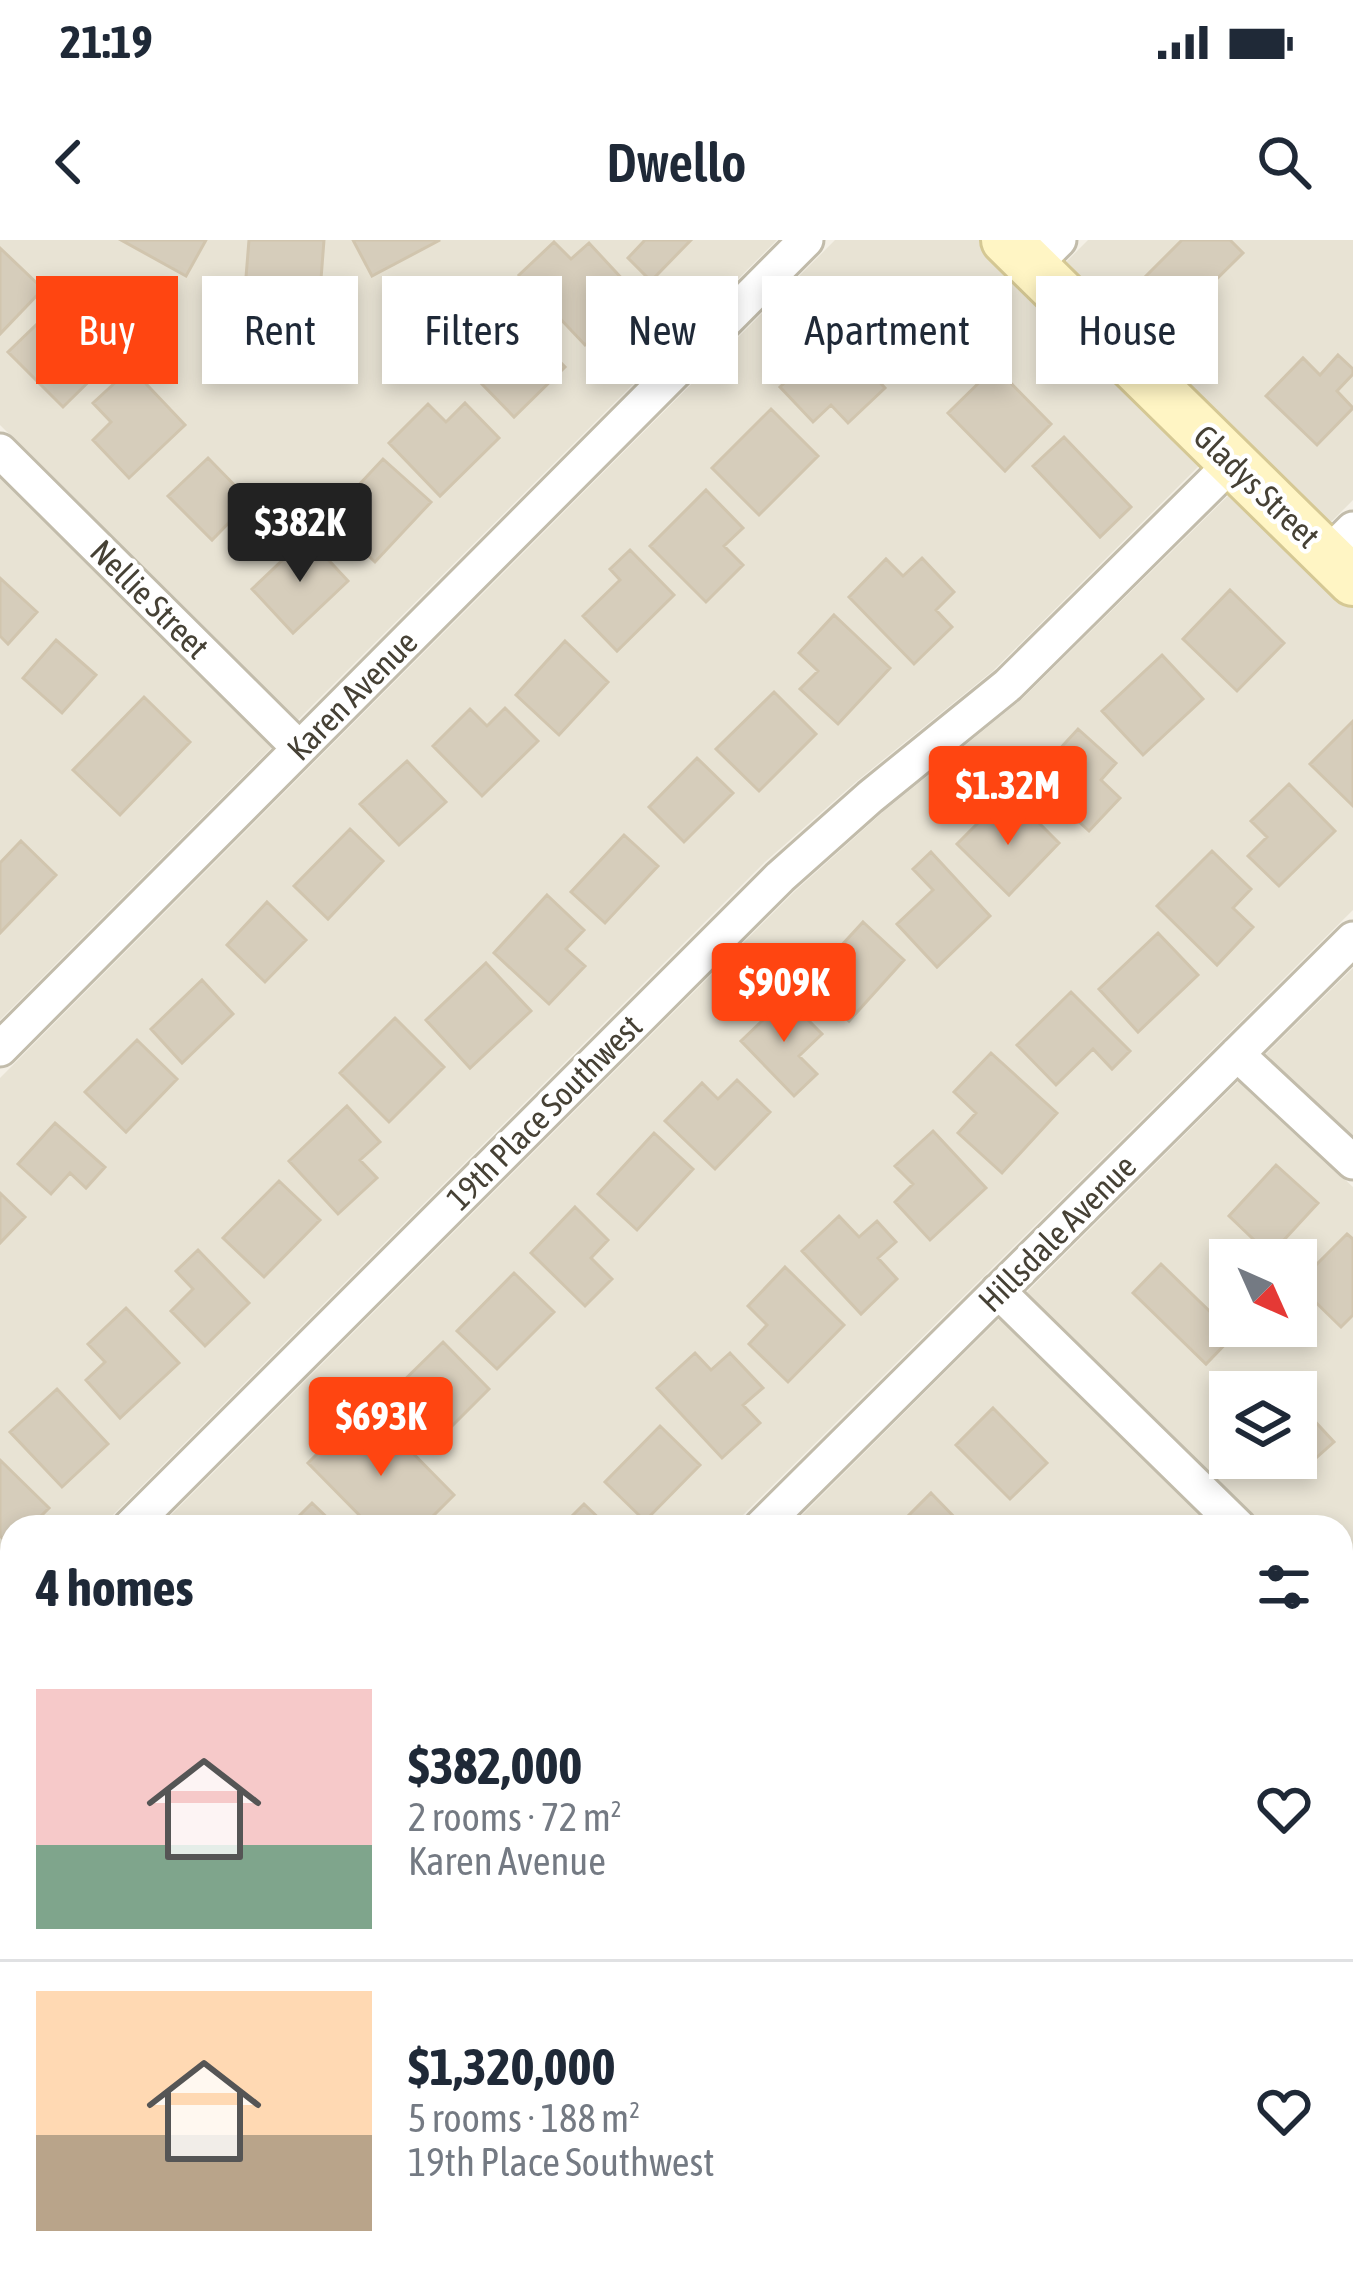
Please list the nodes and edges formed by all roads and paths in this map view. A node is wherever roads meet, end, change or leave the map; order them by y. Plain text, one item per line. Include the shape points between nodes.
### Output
1 (806, 240) edge
2 (1033, 249) edge
3 (0, 451) edge
4 (1232, 463) junction
5 (1344, 555) edge
6 (299, 748) junction
7 (1353, 939) edge
8 (0, 1048) edge
9 (1237, 1054) junction
10 (1353, 1162) edge
11 (998, 1291) junction
12 (142, 1515) edge
13 (773, 1515) edge
14 (1227, 1515) edge

1 - 6 street, Karen Avenue
2 - 4 street, Gladys Street
3 - 6 street, Nellie Street
4 - 5 street, Gladys Street
4 - 12 street, 19th Place Southwest via 1008,685 780,877
6 - 8 street, Karen Avenue
7 - 9 street, Hillsdale Avenue
9 - 10 street
9 - 11 street, Hillsdale Avenue
11 - 13 street, Hillsdale Avenue
11 - 14 street

